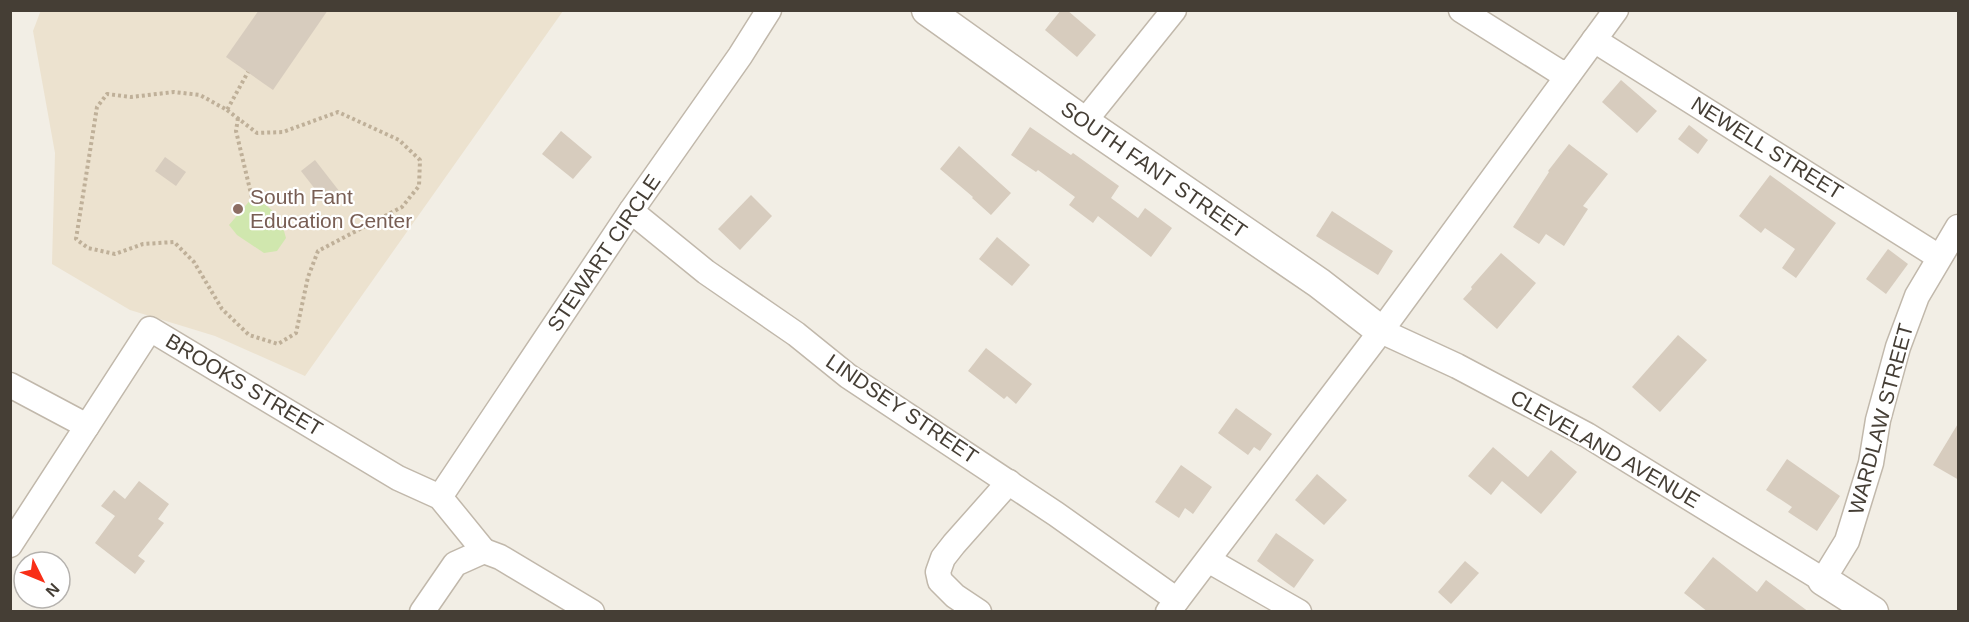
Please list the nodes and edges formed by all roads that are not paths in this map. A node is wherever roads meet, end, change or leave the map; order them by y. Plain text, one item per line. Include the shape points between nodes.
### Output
1 (769, 10) edge
2 (927, 10) edge
3 (1174, 10) edge
4 (1461, 10) edge
5 (1616, 10) edge
6 (1594, 40) junction
7 (1568, 75) junction
8 (1084, 122) junction
9 (631, 211) junction
10 (1959, 227) edge
11 (1939, 257) junction
12 (1381, 331) junction
13 (10, 385) edge
14 (87, 426) junction
15 (1009, 482) junction
16 (440, 497) junction
17 (10, 545) edge
18 (484, 551) junction
19 (1208, 560) junction
20 (1823, 580) junction
21 (1173, 606) edge
22 (422, 612) edge
23 (592, 612) edge
24 (979, 612) edge
25 (1299, 612) edge
26 (1873, 612) edge

1 - 9 street, STEWART CIRCLE
2 - 8 street, SOUTH FANT STREET
3 - 8 street
4 - 7 street
5 - 6 street
6 - 7 street
6 - 11 street, NEWELL STREET
7 - 12 street
8 - 12 street, SOUTH FANT STREET via 1319,283
9 - 15 street, LINDSEY STREET via 706,272 788,328 848,376
9 - 16 street, STEWART CIRCLE
10 - 11 street, WARDLAW STREET
11 - 20 street, WARDLAW STREET via 1917,296 1898,347 1871,463 1847,541
12 - 19 street
12 - 20 street, CLEVELAND AVENUE via 1457,366 1587,435
13 - 14 street
14 - 16 street, BROOKS STREET via 150,329 398,478
14 - 17 street, BROOKS STREET
15 - 21 street, LINDSEY STREET
15 - 24 street via 954,544 938,572 955,596
16 - 18 street, BROOKS STREET
18 - 22 street via 455,564
18 - 23 street
19 - 21 street
19 - 25 street
20 - 26 street

